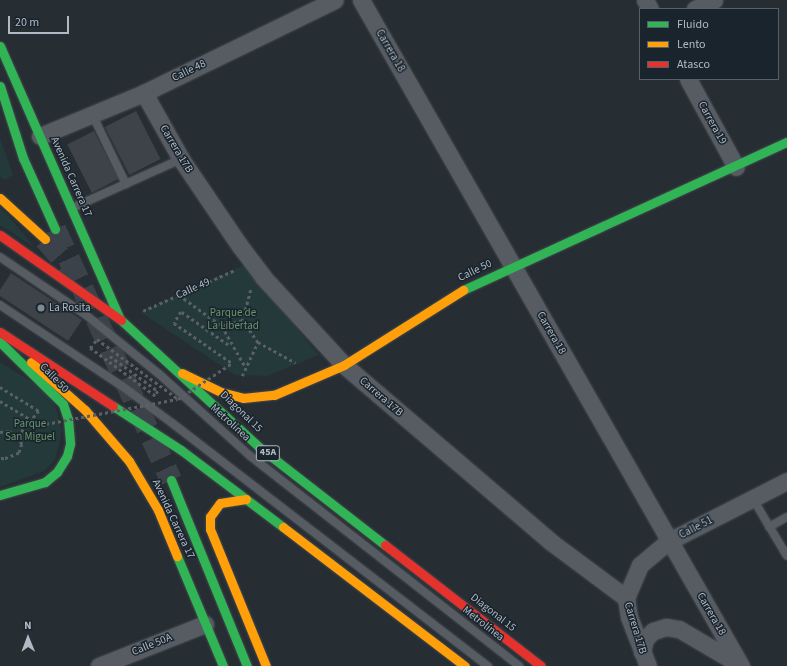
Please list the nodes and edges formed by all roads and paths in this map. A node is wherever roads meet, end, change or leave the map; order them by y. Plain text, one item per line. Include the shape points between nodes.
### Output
1 (335, 0) edge
2 (361, 0) edge
3 (714, 0) edge
4 (697, 8) edge
5 (0, 46) edge
6 (689, 80) edge
7 (0, 86) edge
8 (144, 92) junction
9 (92, 114) junction
10 (40, 136) junction
11 (787, 142) edge
12 (181, 159) junction
13 (736, 167) junction
14 (126, 184) junction
15 (0, 198) edge
16 (72, 208) junction
17 (55, 229) tunnel mouth
18 (0, 235) edge
19 (45, 239) tunnel mouth
20 (0, 258) edge
21 (254, 265) junction
22 (513, 267) junction
23 (179, 295) junction
24 (0, 305) edge
25 (140, 312) dead end
26 (120, 319) junction
27 (243, 320) junction
28 (222, 326) junction
29 (0, 332) edge
30 (0, 337) edge
31 (0, 342) edge
32 (258, 342) junction
33 (228, 345) dead end
34 (110, 356) dead end
35 (344, 365) junction
36 (246, 368) junction
37 (178, 370) junction
38 (319, 376) junction
39 (241, 380) dead end
40 (0, 387) edge
41 (178, 399) junction
42 (0, 400) edge
43 (0, 432) edge
44 (18, 436) junction
45 (0, 458) edge
46 (170, 480) tunnel mouth
47 (787, 481) edge
48 (0, 495) edge
49 (753, 499) junction
50 (246, 500) junction
51 (787, 517) edge
52 (769, 527) junction
53 (670, 541) junction
54 (787, 556) edge
55 (626, 598) junction
56 (205, 624) junction
57 (645, 659) edge
58 (99, 666) edge
59 (223, 666) edge
60 (247, 666) edge
61 (266, 666) edge
62 (464, 666) edge
63 (488, 666) edge
64 (519, 666) edge
65 (541, 666) edge
66 (741, 666) edge

1 - 8 street, Calle 48
2 - 22 street, Carrera 18
3 - 4 street
5 - 10 main road, Avenida Carrera 17
6 - 13 street, Carrera 19
7 - 17 main road via 23,158
8 - 9 street, Calle 48
8 - 12 street, Carrera 17B
9 - 10 street, Calle 48
9 - 14 lane
10 - 16 main road, Avenida Carrera 17
11 - 13 main road, Calle 50
12 - 14 lane
12 - 21 street, Carrera 17B
13 - 22 main road, Calle 50
14 - 16 lane
15 - 19 main road
16 - 26 main road, Avenida Carrera 17
18 - 26 main road, Diagonal 15 / 45A
20 - 64 lane, Metrolínea via 86,315 158,373 259,463
21 - 23 path, Calle 49
21 - 27 path
21 - 35 street, Carrera 17B
22 - 35 main road, Calle 50 via 446,299
22 - 53 street, Carrera 18
23 - 25 path, Calle 49
23 - 28 path
24 - 63 lane via 160,414
26 - 37 main road, Diagonal 15 / 45A
27 - 28 path
27 - 32 path
28 - 36 path
29 - 50 main road via 115,405
30 - 56 main road, Avenida Carrera 17 via 80,404 129,461 158,510
31 - 48 main road, Calle 50 via 63,404 68,419 70,444 67,456 57,472 45,482
32 - 36 path
32 - 38 path
33 - 41 path, bridge via 181,312 174,323 232,363
34 - 41 path, bridge via 158,391 155,396 90,348 97,339
35 - 38 main road, Calle 50
35 - 55 street, Carrera 17B via 551,542
36 - 39 path
37 - 38 main road, Calle 50 via 221,392 243,398 274,396
37 - 65 main road, Diagonal 15 / 45A via 259,447
40 - 44 path via 39,411
41 - 42 path, bridge via 40,425
43 - 44 path via 9,431
44 - 45 path via 22,444 19,452 4,459
46 - 60 main road, Avenida Carrera 17
47 - 49 street, Calle 51
49 - 52 lane
49 - 53 street, Calle 51
50 - 61 main road via 220,503 210,517 210,529
50 - 62 main road
51 - 52 lane
52 - 54 lane
53 - 55 street, Calle 51 via 640,566
53 - 66 street, Carrera 18
55 - 57 street, Carrera 17B via 629,617
56 - 58 street, Calle 50A
56 - 59 main road, Avenida Carrera 17
57 - 66 street, Carrera 18 via 645,639 652,631 666,627 679,629

